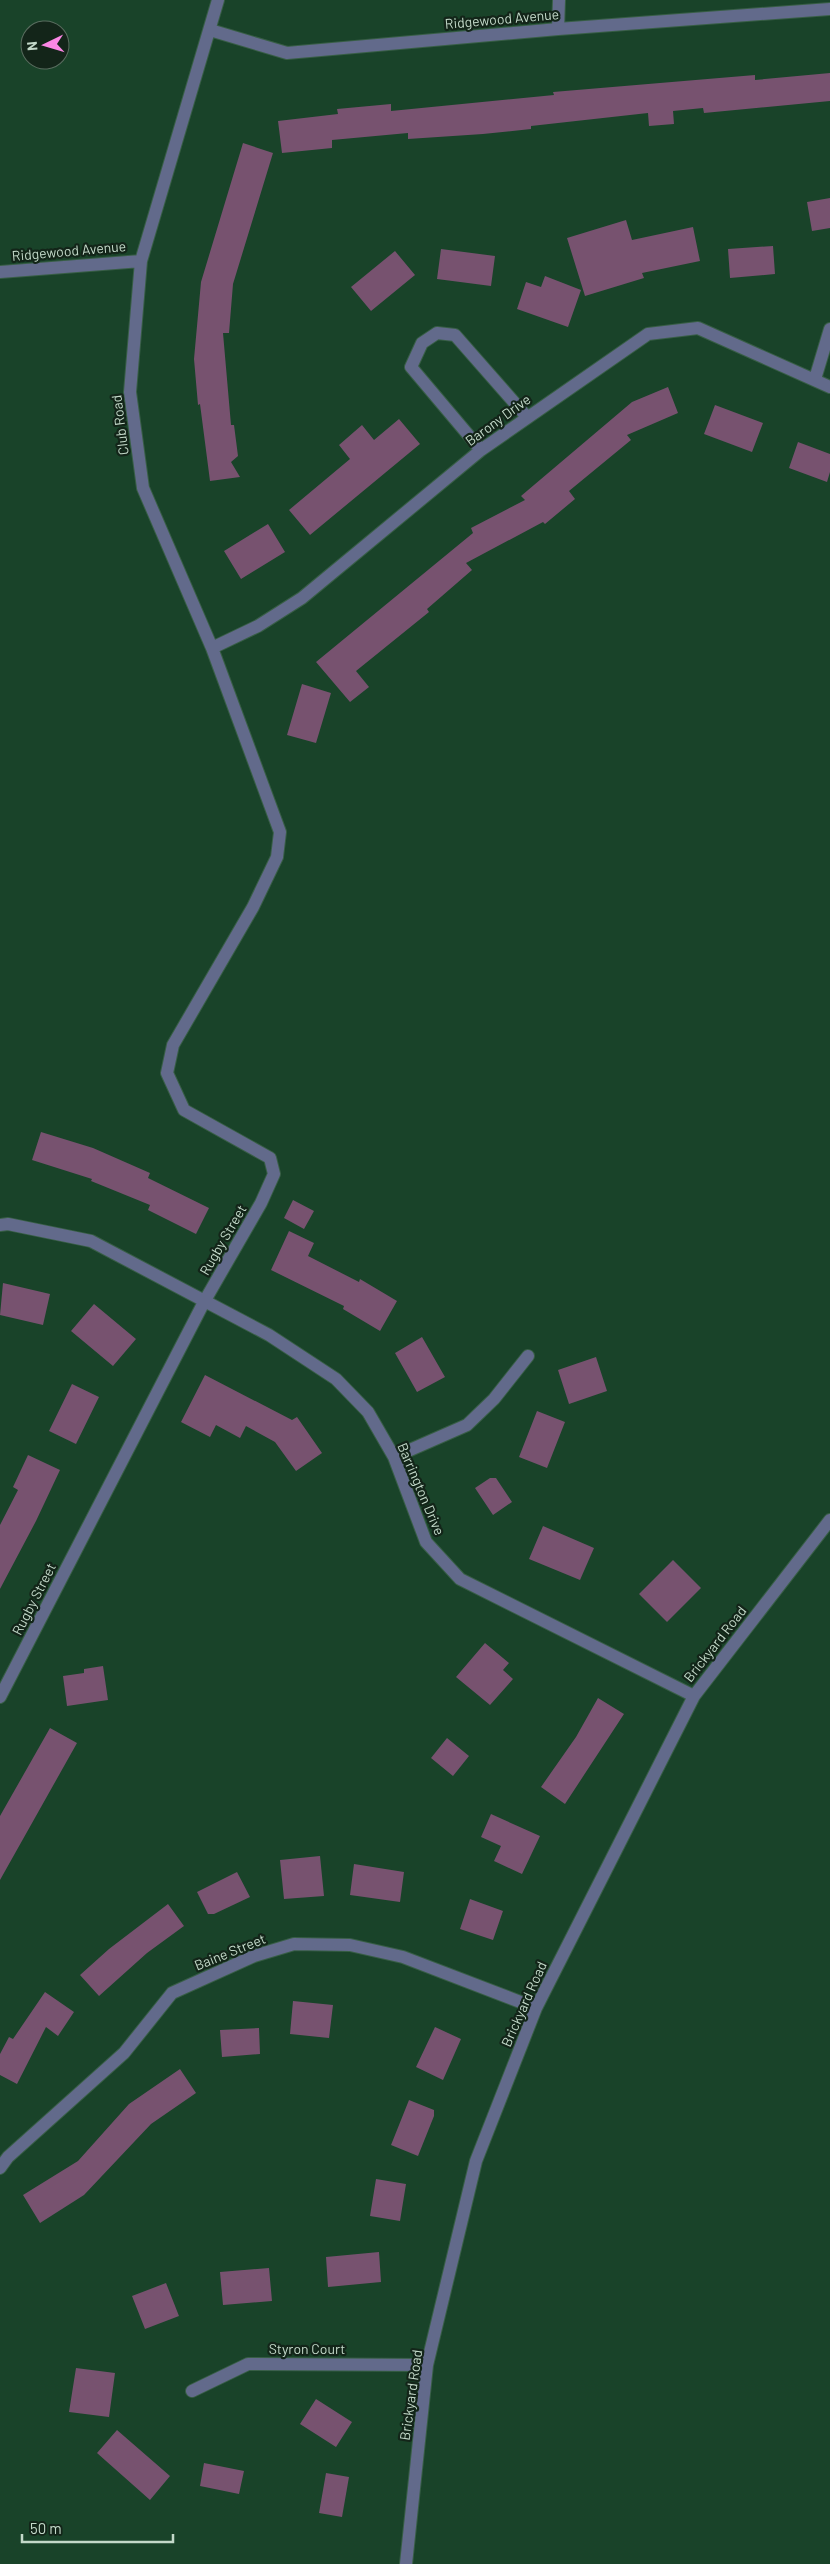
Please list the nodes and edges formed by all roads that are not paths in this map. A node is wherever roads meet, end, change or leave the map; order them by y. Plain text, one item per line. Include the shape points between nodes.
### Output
1 (218, 0) edge
2 (559, 0) edge
3 (830, 9) edge
4 (558, 29) junction
5 (210, 30) junction
6 (141, 261) junction
7 (0, 272) edge
8 (830, 329) edge
9 (815, 379) junction
10 (830, 387) edge
11 (527, 417) junction
12 (481, 450) junction
13 (212, 648) junction
14 (280, 832) joint
15 (0, 1226) edge
16 (204, 1302) junction
17 (528, 1356) dead end
18 (394, 1458) junction
19 (830, 1520) edge
20 (694, 1696) junction
21 (0, 1697) edge
22 (536, 2008) junction
23 (0, 2168) edge
24 (427, 2365) junction
25 (192, 2391) dead end
26 (406, 2564) edge

1 - 5 street, Club Road
2 - 4 street
3 - 4 street, Ridgewood Avenue
4 - 5 street, Ridgewood Avenue via 287,53
5 - 6 street, Club Road
6 - 7 street, Ridgewood Avenue
6 - 13 street, Club Road via 130,392 143,488
8 - 9 street
9 - 10 street, Barony Drive
9 - 11 street, Barony Drive via 698,328 648,334
11 - 12 street, Barony Drive
11 - 12 street via 455,335 437,332 422,343 411,367
12 - 13 street, Barony Drive via 302,598 258,626
13 - 14 street, Club Road
14 - 16 street, Rugby Street via 277,857 253,907 173,1045 166,1073 184,1110 270,1158 274,1174 261,1203
15 - 16 street, Barrington Drive via 8,1224 91,1241
16 - 18 street, Barrington Drive via 269,1335 336,1379 368,1412
16 - 21 street, Rugby Street
17 - 18 street via 494,1399 467,1425
18 - 20 street, Barrington Drive via 413,1515 426,1542 460,1579
19 - 20 street, Brickyard Road
20 - 22 street, Brickyard Road
22 - 23 street, Baine Street via 403,1957 350,1945 294,1944 254,1956 172,1993 124,2053 8,2157
22 - 24 street, Brickyard Road via 476,2161
24 - 25 street, Styron Court via 248,2364
24 - 26 street, Brickyard Road

